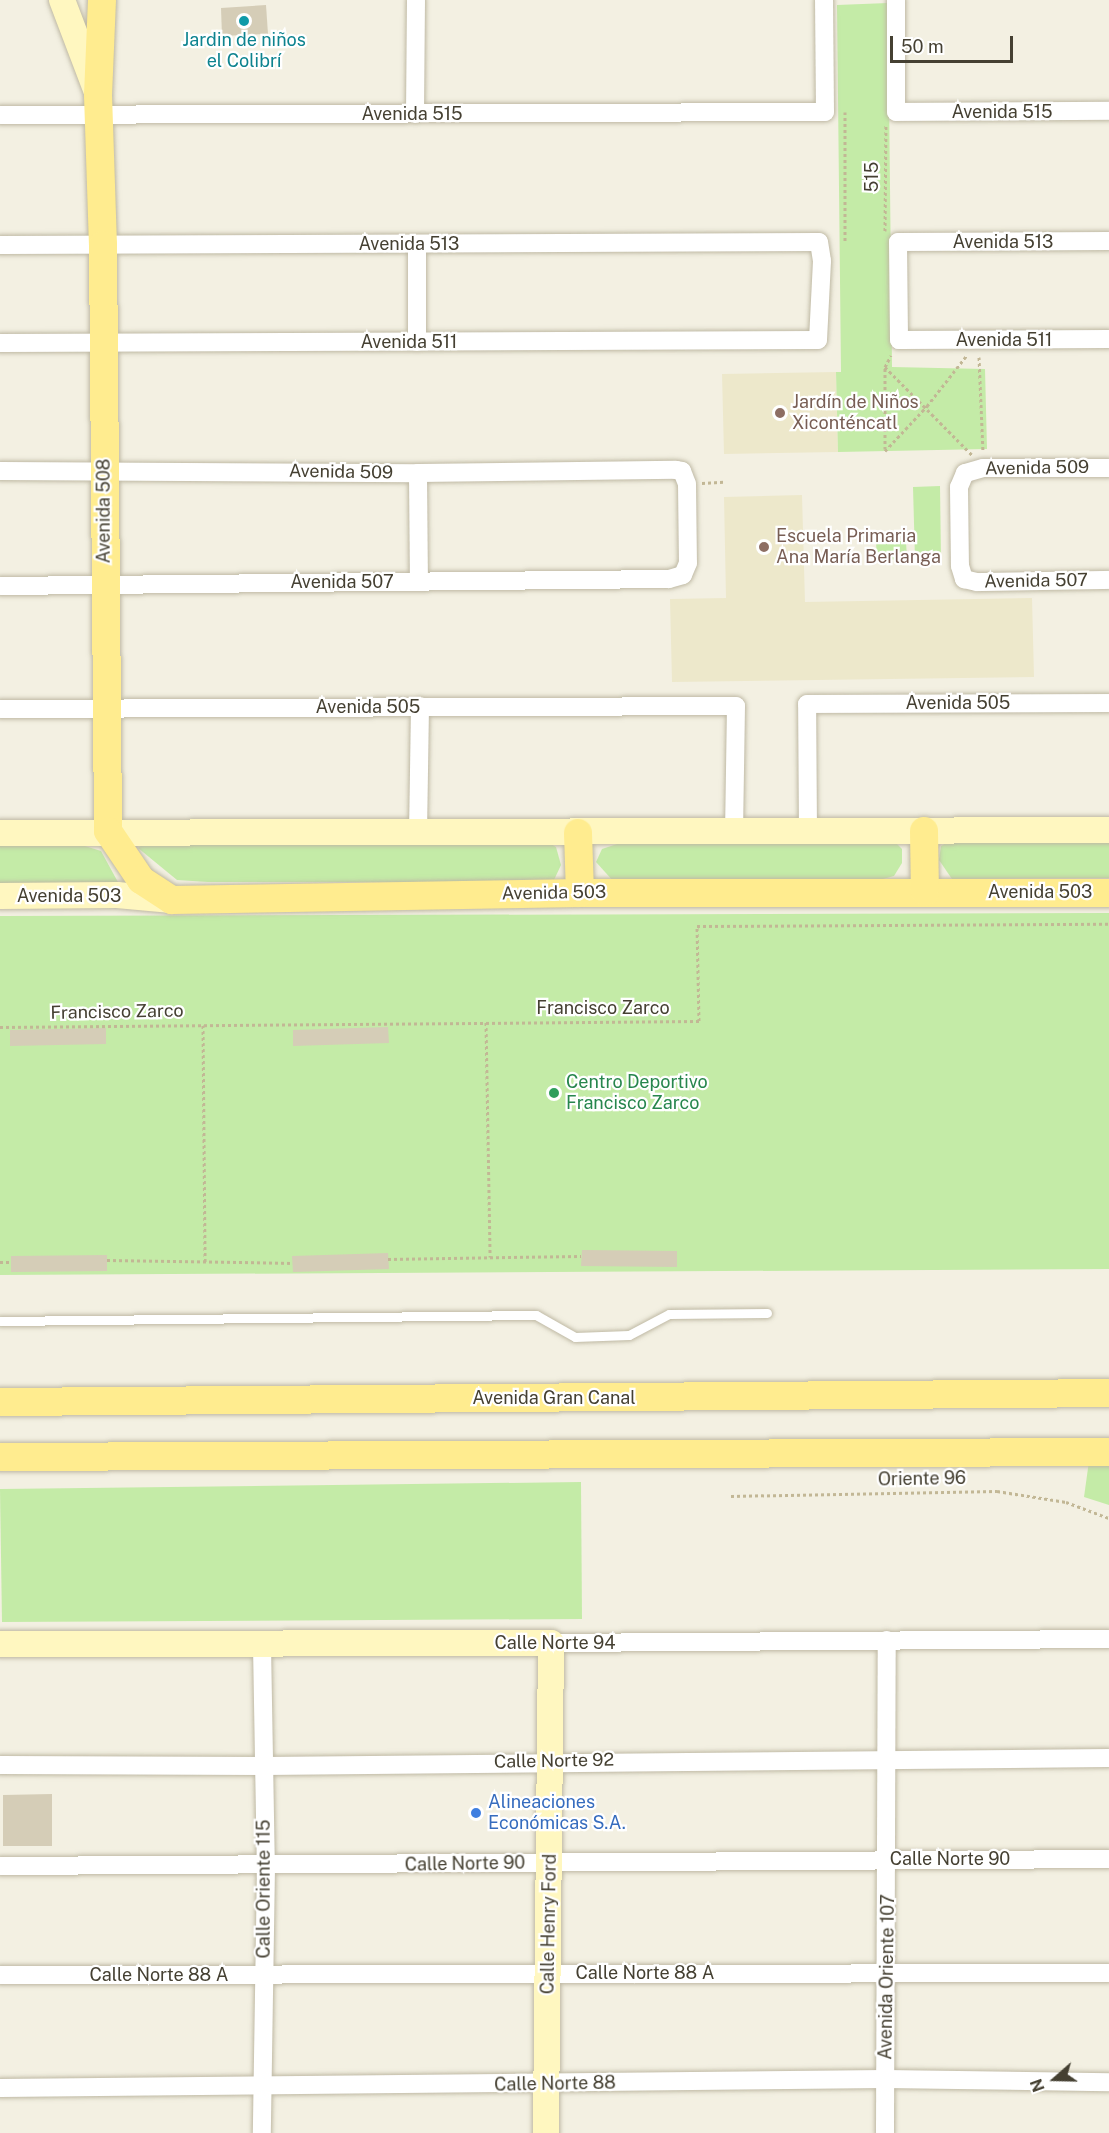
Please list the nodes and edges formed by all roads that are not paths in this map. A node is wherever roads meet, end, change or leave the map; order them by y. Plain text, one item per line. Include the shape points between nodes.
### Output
1 (63, 0) edge
2 (106, 0) edge
3 (416, 0) edge
4 (824, 0) edge
5 (897, 0) edge
6 (98, 105) junction
7 (1109, 111) edge
8 (415, 114) junction
9 (0, 115) edge
10 (1109, 241) edge
11 (417, 244) junction
12 (0, 245) edge
13 (103, 245) junction
14 (1109, 339) edge
15 (818, 340) joint
16 (899, 340) joint
17 (417, 342) junction
18 (104, 343) junction
19 (0, 344) edge
20 (1109, 468) edge
21 (104, 470) junction
22 (0, 471) edge
23 (418, 473) junction
24 (683, 576) joint
25 (964, 579) joint
26 (1109, 580) edge
27 (419, 581) junction
28 (104, 584) junction
29 (0, 586) edge
30 (1109, 703) edge
31 (420, 706) junction
32 (105, 708) junction
33 (0, 709) edge
34 (1109, 830) edge
35 (108, 831) junction
36 (924, 831) junction
37 (734, 832) junction
38 (808, 832) junction
39 (0, 833) edge
40 (578, 833) junction
41 (418, 834) junction
42 (925, 892) junction
43 (1109, 892) edge
44 (580, 893) junction
45 (0, 896) edge
46 (172, 900) junction
47 (767, 1313) dead end
48 (0, 1320) edge
49 (1109, 1393) edge
50 (0, 1402) edge
51 (1109, 1452) edge
52 (0, 1457) edge
53 (1109, 1639) edge
54 (887, 1640) junction
55 (551, 1643) junction
56 (0, 1644) edge
57 (262, 1645) junction
58 (1109, 1758) edge
59 (888, 1759) junction
60 (550, 1761) junction
61 (0, 1765) edge
62 (264, 1766) junction
63 (888, 1859) junction
64 (1109, 1859) edge
65 (550, 1863) junction
66 (0, 1866) edge
67 (266, 1867) junction
68 (886, 1971) junction
69 (1109, 1973) edge
70 (547, 1974) junction
71 (0, 1975) edge
72 (264, 1976) junction
73 (885, 2079) junction
74 (1109, 2082) edge
75 (546, 2085) junction
76 (264, 2086) junction
77 (0, 2088) edge
78 (262, 2133) edge
79 (546, 2133) edge
80 (885, 2133) edge

1 - 2 street via 72,9 82,10
1 - 6 street, Avenida 508
2 - 6 main road, Avenida 508
3 - 8 street
4 - 8 street, Avenida 515 via 825,112
5 - 7 street, Avenida 515 via 891,112
6 - 8 street, Avenida 515
6 - 9 street, Avenida 515
6 - 13 main road, Avenida 508
10 - 16 street, Avenida 513 via 892,242
11 - 13 street, Avenida 513
11 - 15 street, Avenida 513 via 819,242
11 - 17 street
12 - 13 street, Avenida 513
13 - 18 main road, Avenida 508
14 - 16 street, Avenida 511
15 - 17 street, Avenida 511
17 - 18 street, Avenida 511
18 - 19 street, Avenida 511
18 - 21 main road, Avenida 508
20 - 25 street, Avenida 509 via 974,470 959,487 960,566
21 - 22 street, Avenida 509
21 - 23 street, Avenida 509
21 - 28 main road, Avenida 508
23 - 24 street, Avenida 509 via 685,477 688,563
23 - 27 street
24 - 27 street, Avenida 507
25 - 26 street, Avenida 507
27 - 28 street, Avenida 507
28 - 29 street, Avenida 507
28 - 32 main road, Avenida 508
30 - 38 street, Avenida 505 via 807,704
31 - 32 street, Avenida 505
31 - 37 street, Avenida 505 via 736,706
31 - 41 street
32 - 33 street, Avenida 505
32 - 35 main road, Avenida 508
34 - 36 street
35 - 39 street
35 - 41 street
35 - 46 main road via 141,880
36 - 38 street
36 - 42 main road
37 - 38 street
37 - 40 street
40 - 41 street
40 - 44 main road
42 - 43 main road, Avenida 503
42 - 44 main road, Avenida 503
44 - 46 main road, Avenida 503
45 - 46 street, Avenida 503 via 117,895
47 - 48 lane via 669,1314 630,1335 575,1337 536,1315
49 - 50 main road, Avenida Gran Canal
51 - 52 main road
53 - 54 street, Calle Norte 94
54 - 55 street, Calle Norte 94
54 - 59 street, Avenida Oriente 107
55 - 57 street, Calle Norte 94
55 - 60 street, Calle Henry Ford
56 - 57 street, Calle Norte 94
57 - 62 street, Calle Oriente 115
58 - 59 street, Calle Norte 92
59 - 60 street, Calle Norte 92
59 - 63 street, Avenida Oriente 107
60 - 62 street, Calle Norte 92
60 - 65 street, Calle Henry Ford
61 - 62 street, Calle Norte 92
62 - 67 street, Calle Oriente 115
63 - 64 street, Calle Norte 90
63 - 65 street, Calle Norte 90
63 - 68 street, Avenida Oriente 107
65 - 67 street, Calle Norte 90
65 - 70 street, Calle Henry Ford
66 - 67 street, Calle Norte 90
67 - 72 street, Calle Oriente 115
68 - 69 street, Calle Norte 88 A
68 - 70 street, Calle Norte 88 A
68 - 73 street, Avenida Oriente 107
70 - 72 street, Calle Norte 88 A
70 - 75 street, Calle Henry Ford
71 - 72 street, Calle Norte 88 A
72 - 76 street, Calle Oriente 115
73 - 74 street, Calle Norte 88
73 - 75 street, Calle Norte 88
73 - 80 street, Avenida Oriente 107
75 - 76 street, Calle Norte 88
75 - 79 street, Calle Henry Ford
76 - 77 street, Calle Norte 88
76 - 78 street, Calle Oriente 115

